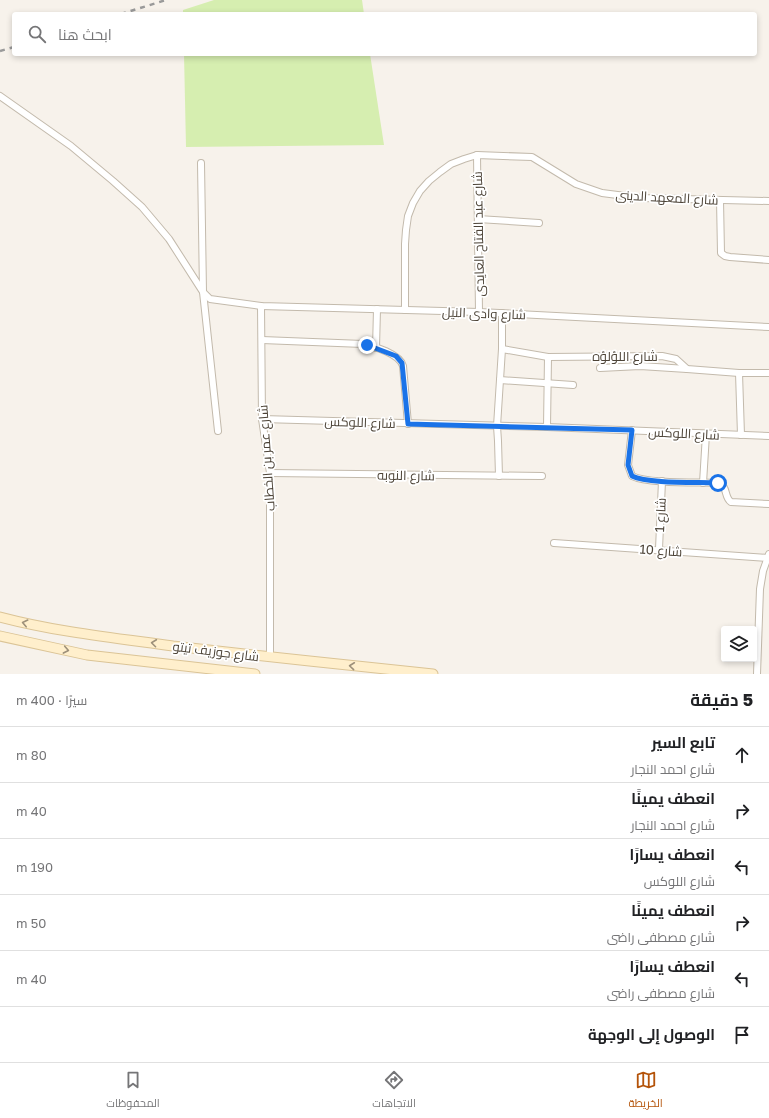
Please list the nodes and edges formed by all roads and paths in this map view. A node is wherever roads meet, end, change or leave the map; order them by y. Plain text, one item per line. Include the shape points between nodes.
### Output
1 (0, 96) edge
2 (477, 155) junction
3 (201, 163) dead end
4 (720, 200) junction
5 (769, 201) edge
6 (478, 219) junction
7 (539, 222) dead end
8 (769, 260) edge
9 (203, 292) junction
10 (261, 306) junction
11 (377, 309) junction
12 (405, 310) junction
13 (479, 312) junction
14 (502, 313) junction
15 (769, 327) edge
16 (262, 340) junction
17 (376, 348) junction
18 (502, 349) junction
19 (548, 356) junction
20 (600, 368) dead end
21 (687, 368) junction
22 (738, 373) junction
23 (769, 373) edge
24 (500, 380) junction
25 (548, 383) junction
26 (572, 385) dead end
27 (262, 419) junction
28 (408, 424) junction
29 (497, 426) junction
30 (547, 427) junction
31 (632, 430) junction
32 (218, 432) dead end
33 (706, 434) junction
34 (741, 435) junction
35 (769, 436) edge
36 (270, 473) junction
37 (499, 476) junction
38 (542, 476) dead end
39 (662, 481) junction
40 (703, 482) junction
41 (769, 504) edge
42 (554, 543) dead end
43 (659, 550) junction
44 (768, 556) edge
45 (0, 617) edge
46 (0, 636) edge
47 (270, 658) junction
48 (255, 674) edge
49 (433, 674) edge
50 (757, 674) edge

1 - 9 street via 71,146 142,207 169,239
2 - 4 street, شارع المعهد الدينى via 532,156 576,184 602,193 641,198
2 - 6 street, شارع عبد الفتاح العايدى
2 - 12 street, شارع المعهد الدينى via 458,162 429,181 420,192 408,216
3 - 9 street
4 - 5 street, شارع المعهد الدينى
4 - 8 street via 722,253 730,257
6 - 7 street
6 - 13 street, شارع عبد الفتاح العايدى
9 - 10 street, شارع وادى النيل via 210,299
9 - 32 street
10 - 11 street, شارع وادى النيل
10 - 16 street, شارع عمر بن الخطاب
11 - 12 street, شارع وادى النيل
11 - 17 street
12 - 13 street, شارع وادى النيل
13 - 14 street, شارع وادى النيل
14 - 15 street, شارع وادى النيل
14 - 18 street
16 - 17 street via 363,344
16 - 27 street, شارع عمر بن الخطاب
17 - 28 street via 399,358 402,363
18 - 19 street, شارع اللؤلؤه
18 - 24 street
19 - 21 street, شارع اللؤلؤه via 662,356 676,359
19 - 25 street
20 - 21 street
21 - 22 street, شارع اللؤلؤه
22 - 23 street, شارع اللؤلؤه
22 - 34 street
24 - 25 street
24 - 29 street
25 - 26 street
25 - 30 street
27 - 28 street, شارع اللوكس
27 - 36 street, شارع عمر بن الخطاب
28 - 29 street, شارع اللوكس
29 - 30 street, شارع اللوكس
29 - 37 street
30 - 31 street, شارع اللوكس
31 - 33 street, شارع اللوكس
31 - 39 street via 628,465 632,476
33 - 34 street, شارع اللوكس
33 - 40 street
34 - 35 street, شارع اللوكس
36 - 37 street, شارع النوبه
36 - 47 street, شارع عمر بن الخطاب
37 - 38 street, شارع النوبه
39 - 40 street
39 - 43 street, شارع 1
40 - 41 street via 722,484 728,499 733,503
42 - 43 street, شارع 10
43 - 44 street, شارع 10
44 - 50 street via 760,589
47 -> 45 main road, شارع جوزيف تيتو via 74,633
46 -> 48 main road, شارع جوزيف تيتو via 87,655
49 -> 47 main road, شارع جوزيف تيتو

